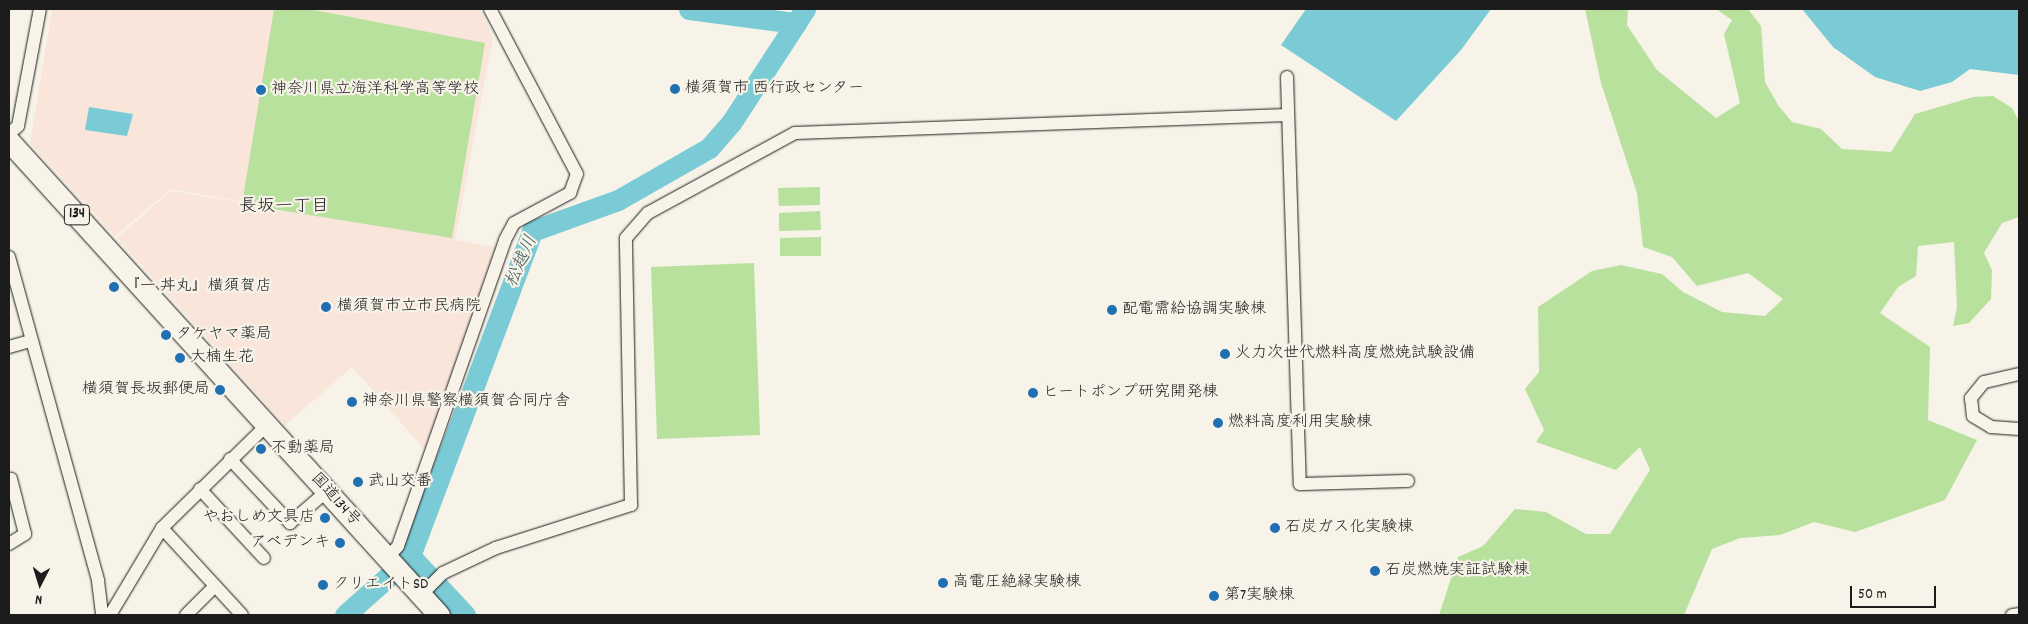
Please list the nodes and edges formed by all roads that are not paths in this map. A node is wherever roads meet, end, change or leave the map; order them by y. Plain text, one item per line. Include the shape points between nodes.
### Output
1 (40, 9) edge
2 (490, 9) edge
3 (1287, 77) dead end
4 (1288, 115) junction
5 (9, 134) edge
6 (9, 141) edge
7 (9, 258) edge
8 (30, 341) junction
9 (9, 347) edge
10 (2019, 374) edge
11 (268, 424) junction
12 (2019, 429) edge
13 (230, 459) junction
14 (10, 476) edge
15 (1408, 481) dead end
16 (200, 489) junction
17 (326, 491) junction
18 (162, 528) junction
19 (9, 544) edge
20 (264, 558) dead end
21 (394, 565) junction
22 (215, 586) junction
23 (421, 595) junction
24 (2019, 614) edge
25 (102, 615) edge
26 (110, 615) edge
27 (186, 615) edge
28 (242, 615) edge
29 (439, 615) edge
30 (2012, 615) edge

1 - 5 street via 18,126
2 - 21 street via 578,174 570,193 514,223 505,240
3 - 4 street
4 - 15 street via 1300,484
4 - 23 street via 795,133 648,213 626,238 631,505 496,548 444,572
6 - 11 highway, 国道134号 / 134
7 - 8 street
8 - 9 street
8 - 25 street via 53,409 98,581
10 - 12 street via 1984,382 1971,398 1972,416 1991,427
11 - 13 street
11 - 17 highway, 国道134号 / 134
13 - 16 street
13 - 17 street via 290,523
14 - 19 street via 25,534
16 - 18 street
16 - 20 street
17 - 21 highway, 国道134号 / 134
18 - 22 street
18 - 26 street
21 - 23 highway, 国道134号 / 134
22 - 27 street
22 - 28 street
23 - 29 highway, 国道134号 / 134
24 - 30 street

